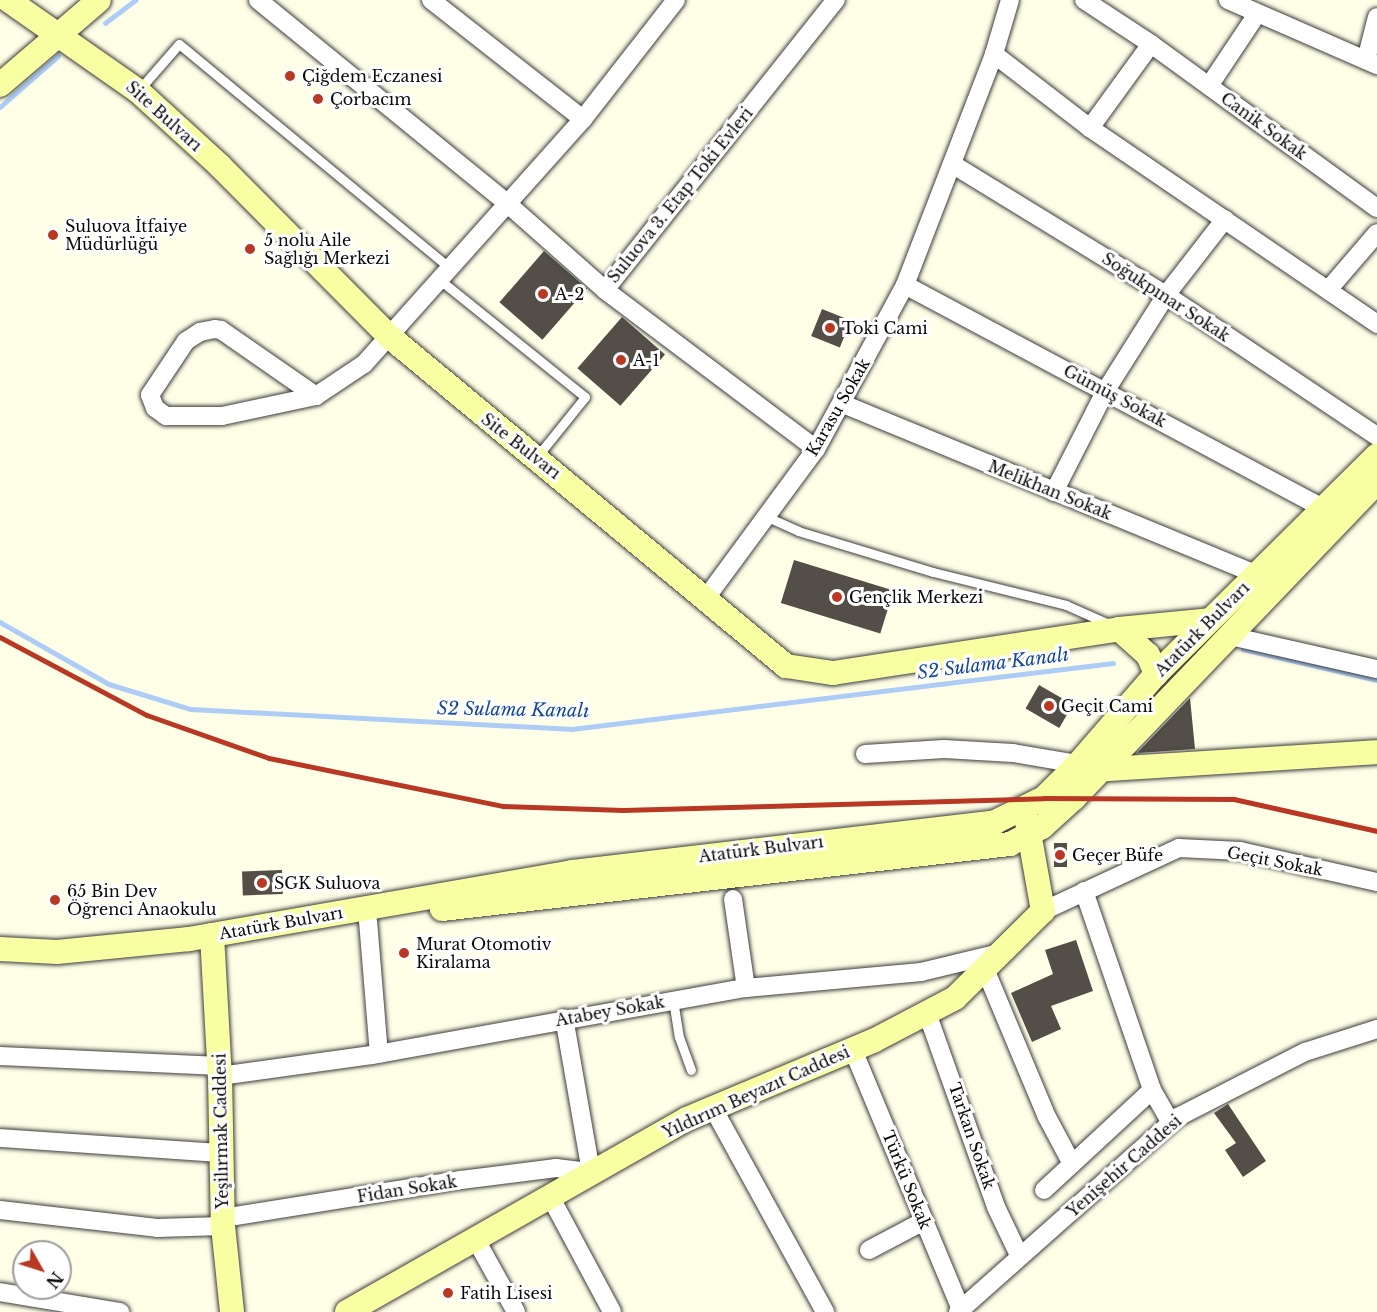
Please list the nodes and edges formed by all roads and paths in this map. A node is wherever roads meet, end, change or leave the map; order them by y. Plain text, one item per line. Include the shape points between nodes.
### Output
1 (8, 0) edge
2 (99, 0) edge
3 (258, 0) edge
4 (431, 0) edge
5 (676, 0) edge
6 (836, 0) edge
7 (1010, 0) edge
8 (1084, 0) edge
9 (1228, 0) edge
10 (1257, 14) junction
11 (1377, 16) edge
12 (58, 32) junction
13 (1151, 44) junction
14 (994, 54) junction
15 (1371, 62) edge
16 (0, 85) edge
17 (1209, 86) junction
18 (138, 91) junction
19 (584, 119) junction
20 (1090, 128) junction
21 (952, 164) junction
22 (509, 205) junction
23 (1377, 208) edge
24 (1225, 219) junction
25 (1377, 233) edge
26 (445, 274) junction
27 (905, 285) junction
28 (604, 290) junction
29 (1328, 290) junction
30 (1166, 295) junction
31 (1377, 324) edge
32 (390, 337) junction
33 (1106, 390) junction
34 (316, 396) junction
35 (843, 404) junction
36 (1377, 436) edge
37 (816, 449) junction
38 (1377, 455) edge
39 (534, 460) junction
40 (1377, 482) edge
41 (1054, 492) junction
42 (1323, 508) junction
43 (765, 516) junction
44 (1257, 575) junction
45 (706, 598) junction
46 (1210, 620) junction
47 (1119, 628) junction
48 (1230, 636) junction
49 (1377, 669) edge
50 (1156, 674) junction
51 (1377, 752) edge
52 (865, 754) dead end
53 (1088, 768) junction
54 (1044, 798) junction
55 (1028, 834) junction
56 (1377, 882) edge
57 (1084, 891) junction
58 (733, 899) dead end
59 (1042, 911) junction
60 (368, 921) junction
61 (213, 942) junction
62 (0, 949) edge
63 (992, 961) junction
64 (0, 966) edge
65 (746, 988) junction
66 (673, 1000) junction
67 (927, 1013) junction
68 (564, 1018) junction
69 (1377, 1029) edge
70 (853, 1050) junction
71 (379, 1054) junction
72 (0, 1056) edge
73 (691, 1070) dead end
74 (220, 1071) junction
75 (1152, 1090) junction
76 (713, 1108) junction
77 (1171, 1123) junction
78 (0, 1138) edge
79 (221, 1154) junction
80 (1072, 1164) junction
81 (591, 1172) junction
82 (1044, 1190) dead end
83 (551, 1198) junction
84 (0, 1210) edge
85 (924, 1221) junction
86 (223, 1222) junction
87 (476, 1240) junction
88 (869, 1250) dead end
89 (1020, 1257) junction
90 (0, 1292) edge
91 (959, 1311) edge
92 (120, 1312) edge
93 (232, 1312) edge
94 (347, 1312) edge
95 (516, 1312) edge
96 (612, 1312) edge
97 (825, 1312) edge

1 - 12 street, Site Bulvarı
2 - 12 street
3 - 22 street, Suluova 3. Etap Toki Evleri
4 - 19 street
5 - 19 street
6 - 28 street, Suluova 3. Etap Toki Evleri
7 - 14 street, Karasu Sokak
8 - 13 street, Canik Sokak
9 - 10 street
10 - 15 street
10 - 17 street
11 - 15 street
12 - 16 street
12 - 18 street, Site Bulvarı
13 - 17 street, Canik Sokak
13 - 20 street
14 - 20 street
14 - 21 street, Karasu Sokak
17 - 23 street, Canik Sokak
18 - 26 lane via 179,44
18 - 32 street, Site Bulvarı via 220,166
19 - 22 street
20 - 24 street
21 - 27 street, Karasu Sokak
21 - 30 street, Soğukpınar Sokak
22 - 26 street
22 - 28 street, Suluova 3. Etap Toki Evleri
24 - 29 street
24 - 30 street
25 - 29 street
26 - 32 street
26 - 39 lane via 585,398
27 - 33 street, Gümüş Sokak
27 - 35 street, Karasu Sokak
28 - 37 street
29 - 31 street
30 - 33 street
30 - 36 street, Soğukpınar Sokak
32 - 34 street via 364,364
32 - 39 street, Site Bulvarı
33 - 41 street
33 - 42 street, Gümüş Sokak
34 - 34 street via 222,416 166,416 155,408 150,395 186,341 215,329 222,330
35 - 37 street, Karasu Sokak
35 - 41 street, Melikhan Sokak
37 - 43 street, Karasu Sokak
38 - 42 street, Atatürk Bulvarı
39 - 45 street, Site Bulvarı via 558,475
40 - 48 street, Atatürk Bulvarı
41 - 44 street, Melikhan Sokak
42 - 44 street, Atatürk Bulvarı
43 - 45 street, Karasu Sokak
43 - 47 lane via 798,531 933,573 1066,605
44 - 46 street, Atatürk Bulvarı
45 - 47 street, Site Bulvarı via 786,666 833,673
46 - 47 street, Site Bulvarı
46 - 50 street, Atatürk Bulvarı
47 - 50 street via 1148,656
48 - 49 street
48 - 53 street, Atatürk Bulvarı
50 - 53 street, Atatürk Bulvarı
51 - 53 street
52 - 53 street via 944,749 1013,753
53 - 54 street, Atatürk Bulvarı
53 - 55 street, Atatürk Bulvarı via 1042,827
54 - 55 street via 1026,822
54 - 61 street, Atatürk Bulvarı via 995,822 572,872
55 - 59 street
55 - 60 street, Atatürk Bulvarı via 1010,844 425,911
56 - 57 street, Geçit Sokak via 1240,851 1179,848
57 - 59 street, Geçit Sokak
57 - 75 street
58 - 65 street
59 - 63 street, Yıldırım Beyazıt Caddesi
60 - 61 street, Atatürk Bulvarı
60 - 71 street
61 - 62 street, Atatürk Bulvarı via 57,952
61 - 64 street, Atatürk Bulvarı via 57,965
61 - 74 street, Yeşilırmak Caddesi
63 - 65 street, Atabey Sokak via 921,972
63 - 67 street, Yıldırım Beyazıt Caddesi via 955,998
63 - 80 street via 1047,1117
65 - 66 street, Atabey Sokak
66 - 68 street, Atabey Sokak
66 - 73 lane via 679,1037
67 - 70 street, Yıldırım Beyazıt Caddesi
67 - 89 street, Tarkan Sokak via 996,1207
68 - 71 street, Atabey Sokak
68 - 81 street
69 - 77 street, Yenişehir Caddesi via 1305,1052
70 - 76 street, Yıldırım Beyazıt Caddesi
70 - 85 street, Türkü Sokak
71 - 74 street, Atabey Sokak
72 - 74 street, Atabey Sokak
74 - 79 street, Yeşilırmak Caddesi
75 - 77 street
75 - 80 street
76 - 81 street, Yıldırım Beyazıt Caddesi
76 - 97 street
77 - 89 street, Yenişehir Caddesi
78 - 79 street
79 - 86 street, Yeşilırmak Caddesi
80 - 82 street
81 - 83 street, Yıldırım Beyazıt Caddesi
81 - 86 street, Fidan Sokak via 556,1168 485,1177
83 - 87 street, Yıldırım Beyazıt Caddesi
83 - 96 street
84 - 86 street, Fidan Sokak via 157,1228
85 - 88 street
85 - 91 street, Türkü Sokak
86 - 93 street, Yeşilırmak Caddesi
87 - 94 street, Yıldırım Beyazıt Caddesi
87 - 95 street
89 - 91 street, Yenişehir Caddesi
90 - 92 street

